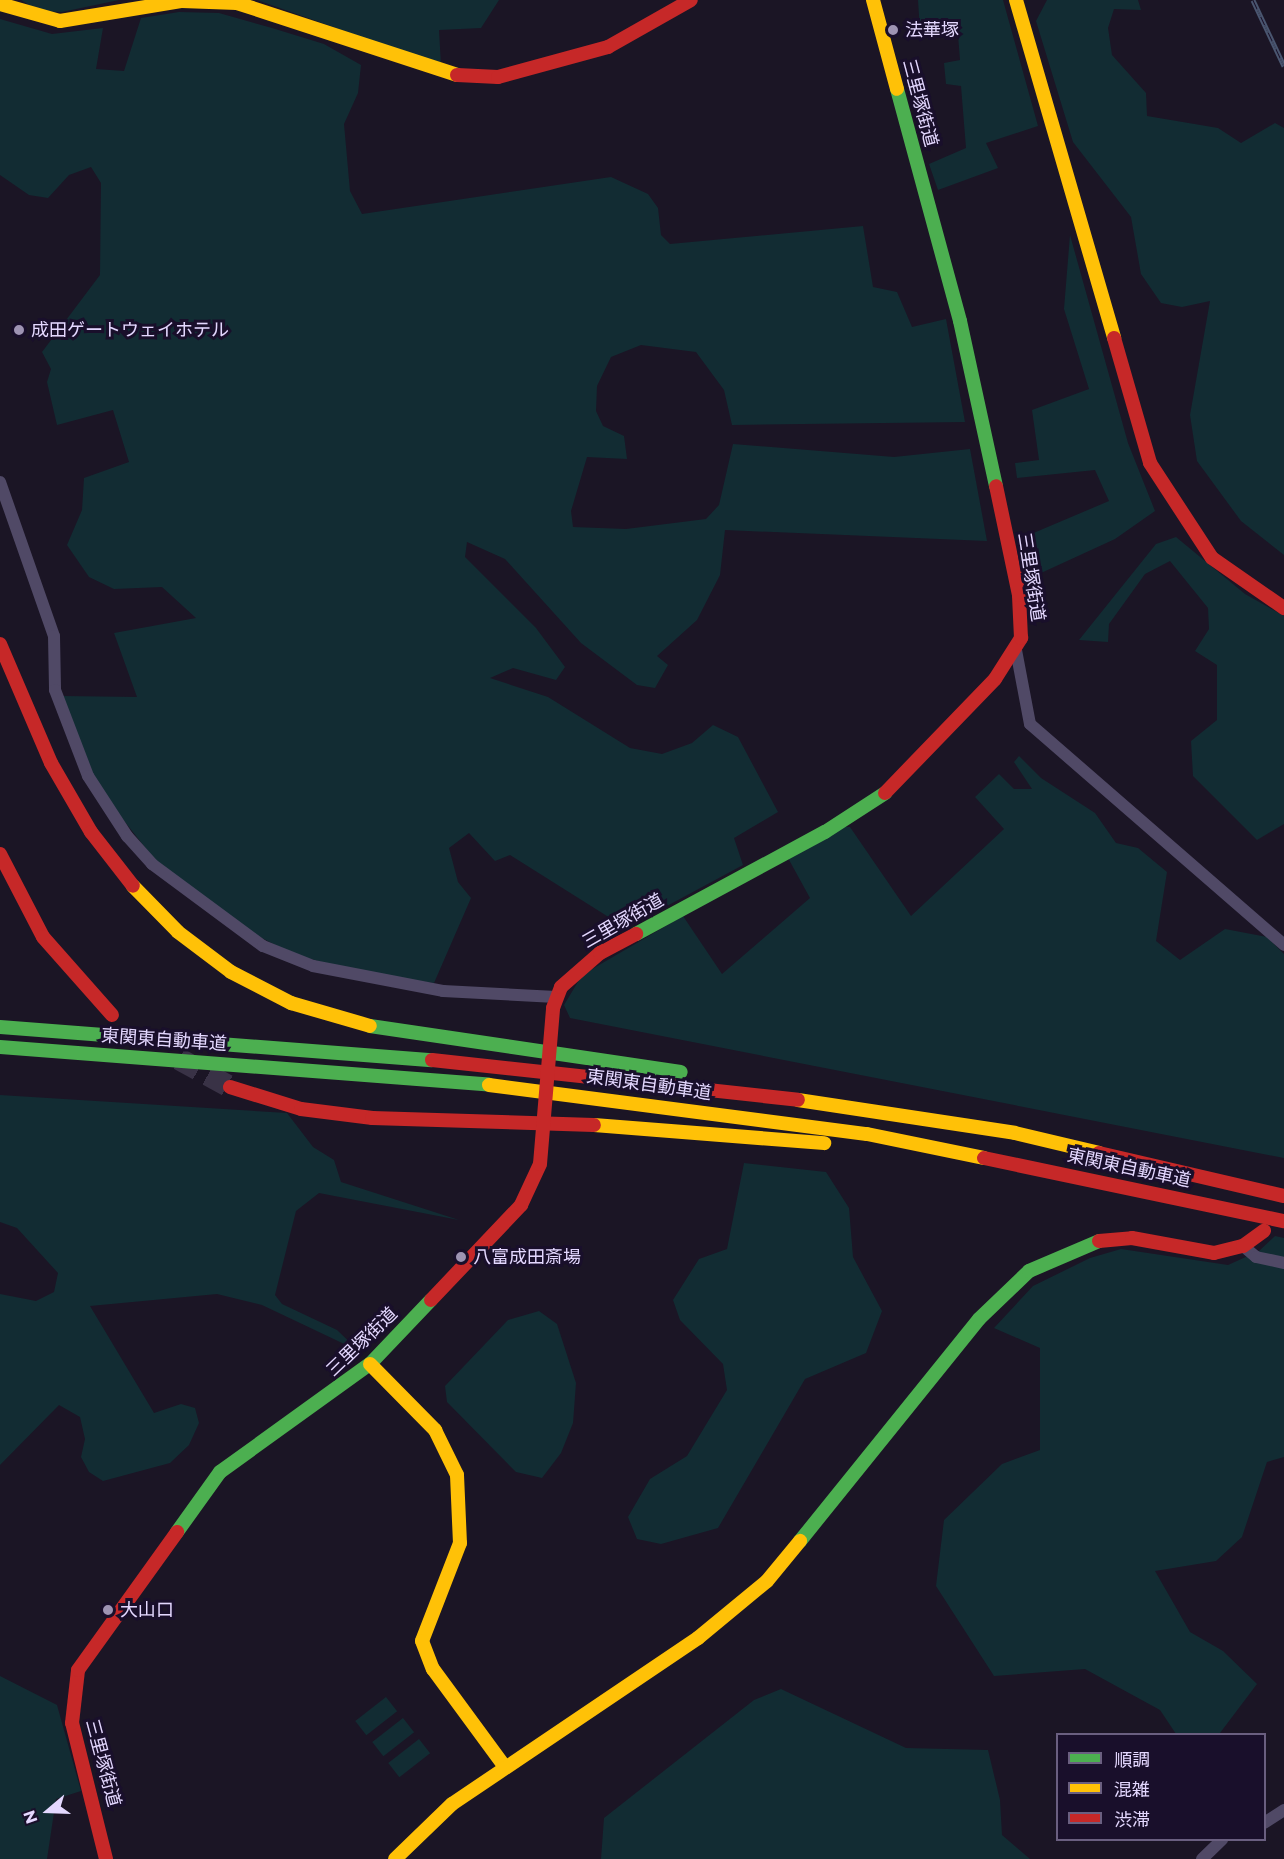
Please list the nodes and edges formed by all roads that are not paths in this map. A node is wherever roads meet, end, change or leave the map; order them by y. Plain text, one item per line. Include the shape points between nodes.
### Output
1 (691, 0) edge
2 (873, 0) edge
3 (1016, 0) edge
4 (0, 4) edge
5 (0, 482) edge
6 (1284, 608) edge
7 (0, 644) edge
8 (1016, 650) junction
9 (0, 854) edge
10 (1284, 945) edge
11 (554, 1003) junction
12 (112, 1015) dead end
13 (0, 1027) edge
14 (0, 1047) edge
15 (230, 1087) tunnel mouth
16 (860, 1107) junction
17 (1090, 1178) junction
18 (1284, 1196) edge
19 (1284, 1221) edge
20 (1264, 1231) dead end
21 (1243, 1246) junction
22 (1284, 1263) edge
23 (370, 1364) junction
24 (505, 1767) junction
25 (1284, 1810) edge
26 (1266, 1822) edge
27 (1220, 1841) edge
28 (106, 1859) edge
29 (395, 1859) edge
30 (1202, 1859) edge

1 - 4 main road via 608,47 498,77 444,74 237,3 182,2 60,21
2 - 8 main road, 三里塚街道 via 981,413 1023,614
3 - 6 main road via 1150,463 1212,558
5 - 11 street via 54,636 55,690 88,776 127,836 152,864 263,946 313,966 443,991
7 - 16 main road via 51,763 91,832 134,887 178,932 231,972 291,1003 376,1028 612,1058
8 - 10 street via 1030,724 1084,777 1189,857
8 - 11 main road, 三里塚街道 via 887,792 825,832 600,953
9 - 12 main road via 43,937
11 - 23 main road, 三里塚街道 via 540,1164 520,1204
13 - 16 main road, 東関東自動車道 via 511,1066
14 - 17 main road, 東関東自動車道 via 571,1092 867,1134
15 - 17 main road via 265,1101 340,1115 753,1134
16 - 18 main road, 東関東自動車道 via 1015,1133
17 - 19 main road, 東関東自動車道
20 - 21 main road
21 - 22 street via 1256,1257
21 - 24 main road via 1215,1253 1145,1239 1102,1240 1029,1271 979,1319 767,1581 698,1638
23 - 24 main road via 435,1430 457,1475 460,1544 428,1614 422,1641 433,1669
23 - 28 main road, 三里塚街道 via 220,1472 78,1670 72,1723
24 - 29 main road via 452,1804
25 - 26 street
27 - 30 street

